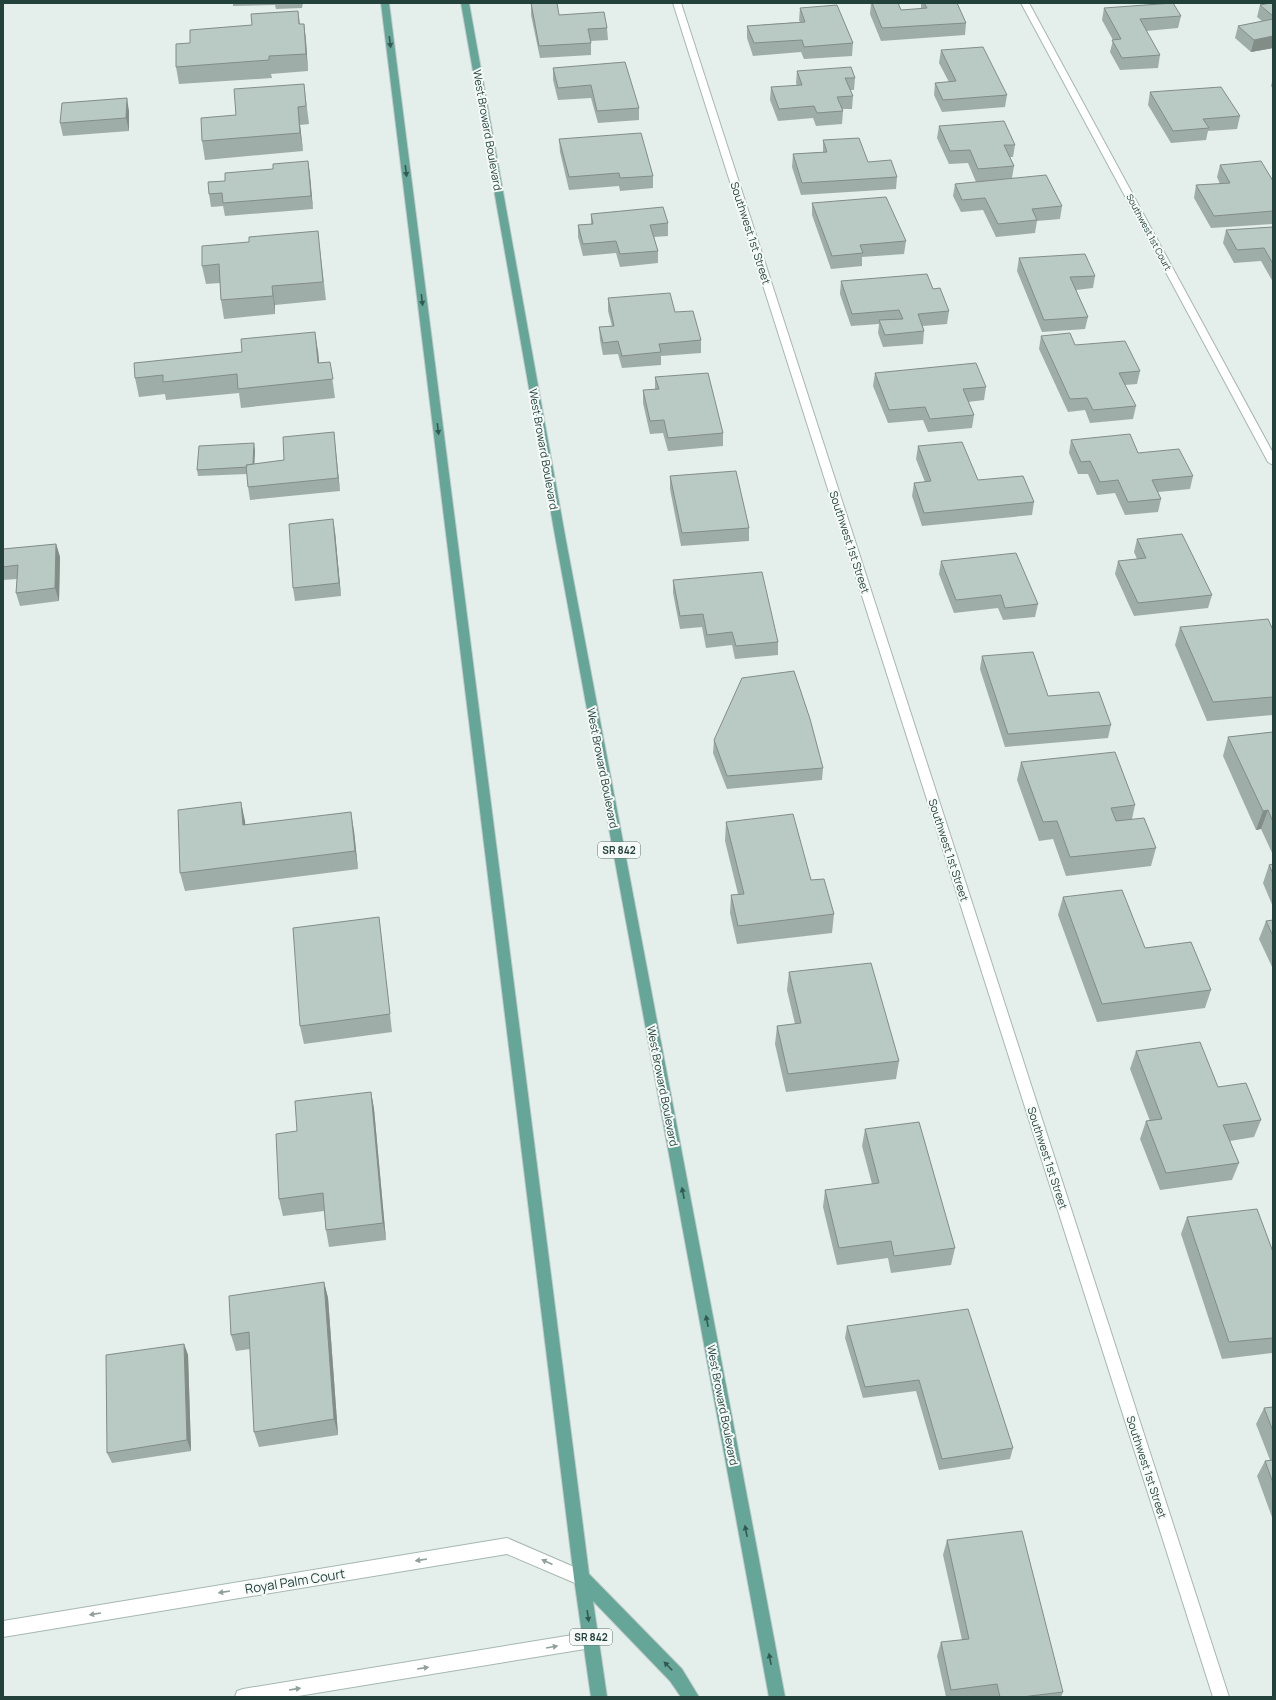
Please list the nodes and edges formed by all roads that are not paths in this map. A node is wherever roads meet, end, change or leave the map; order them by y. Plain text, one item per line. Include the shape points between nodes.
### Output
1 (385, 3) edge
2 (465, 3) edge
3 (677, 3) edge
4 (1026, 3) edge
5 (1273, 462) edge
6 (582, 1578) junction
7 (3, 1629) edge
8 (591, 1640) junction
9 (243, 1697) edge
10 (599, 1697) edge
11 (691, 1697) edge
12 (778, 1697) edge
13 (1221, 1697) edge

1 -> 6 main road, SR 842
12 -> 2 main road, West Broward Boulevard / SR 842 via 562,549
3 - 13 street, Southwest 1st Street
4 - 5 street, Southwest 1st Court
6 -> 7 street, Royal Palm Court via 507,1546
6 -> 8 main road, SR 842
11 -> 6 main road via 676,1675
9 -> 8 street
8 - 10 main road, SR 842

